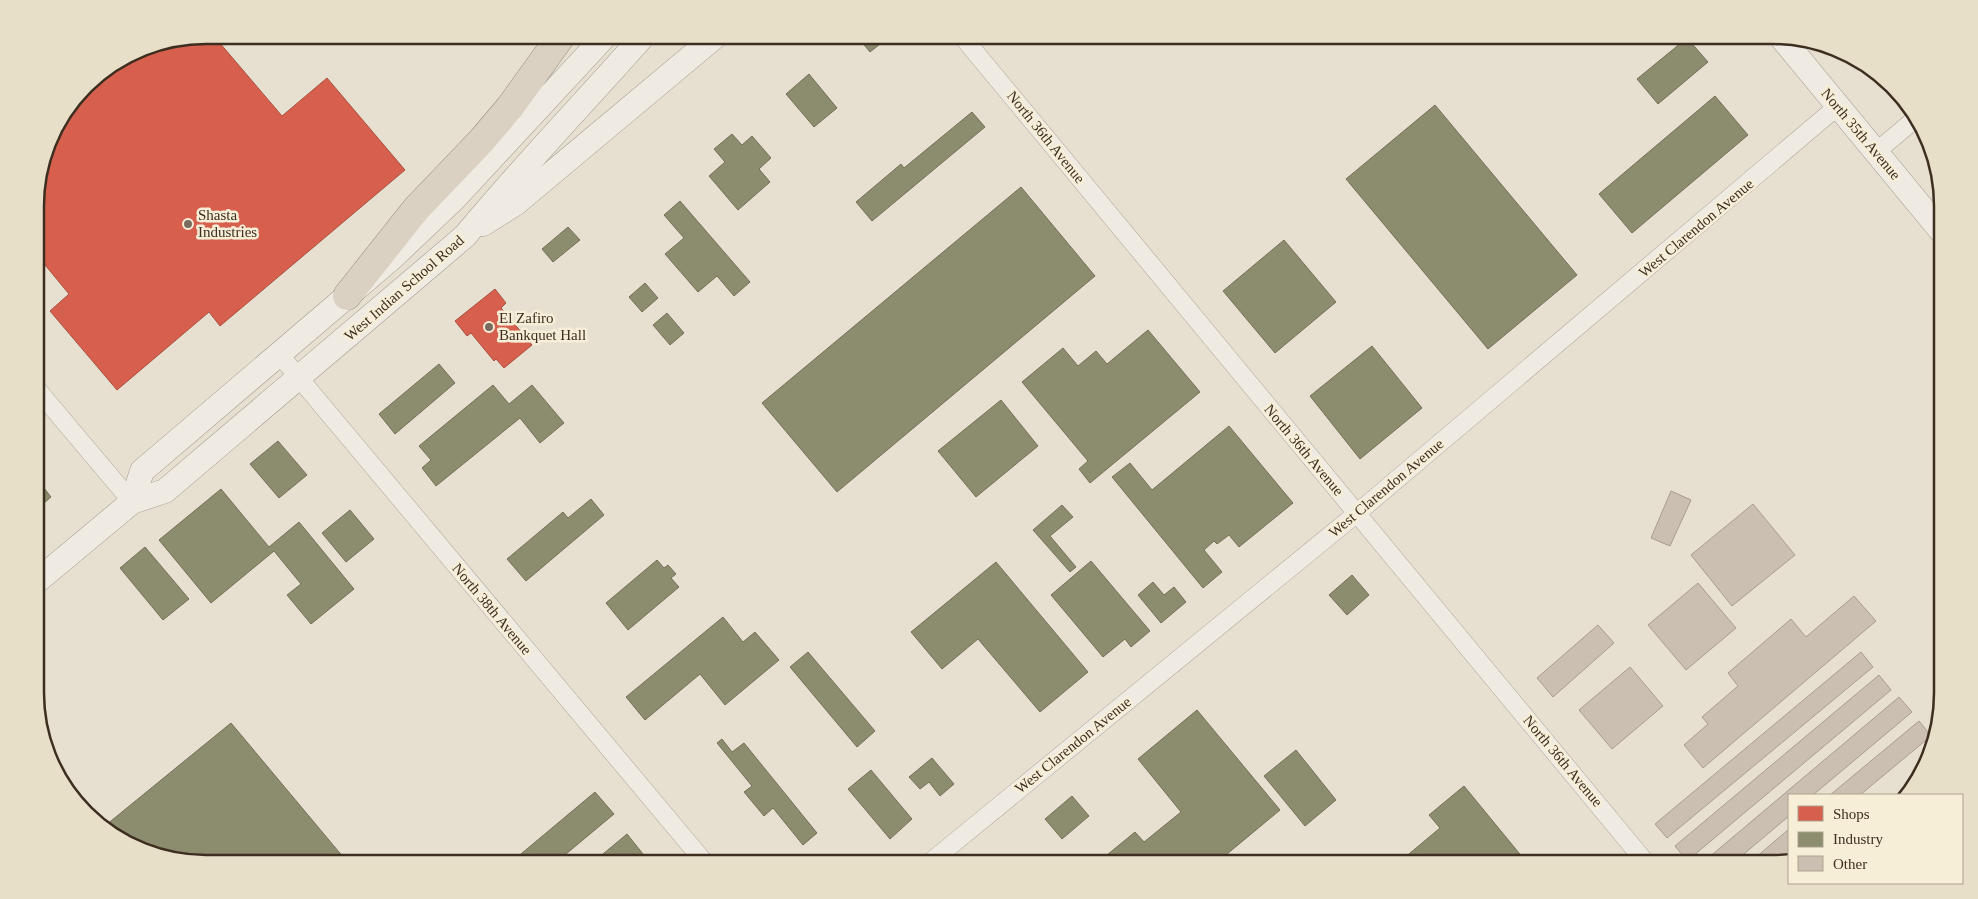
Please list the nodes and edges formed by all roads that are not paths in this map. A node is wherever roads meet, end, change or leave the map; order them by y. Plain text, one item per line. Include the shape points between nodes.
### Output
1 (556, 44) edge
2 (598, 44) edge
3 (636, 44) edge
4 (706, 44) edge
5 (968, 44) edge
6 (1787, 45) edge
7 (1838, 106) junction
8 (1911, 122) edge
9 (1876, 152) junction
10 (1934, 222) edge
11 (465, 236) junction
12 (347, 296) junction
13 (278, 354) junction
14 (299, 378) junction
15 (44, 398) edge
16 (132, 502) junction
17 (1356, 514) junction
18 (44, 575) edge
19 (698, 855) edge
20 (939, 855) edge
21 (1640, 855) edge

1 - 12 highway via 510,107 416,209
2 - 12 main road, West Indian School Road via 454,199
3 - 11 main road, West Indian School Road via 502,190
4 - 11 main road via 515,204
5 - 17 street, North 36th Avenue
6 - 7 main road, North 35th Avenue
7 - 9 main road, North 35th Avenue
7 - 17 street, West Clarendon Avenue
8 - 9 street
9 - 10 main road, North 35th Avenue
11 - 14 main road, West Indian School Road
12 - 13 main road, West Indian School Road
13 - 14 street, North 38th Avenue
13 - 16 main road, West Indian School Road via 142,471
14 - 16 main road, West Indian School Road via 165,491
14 - 19 street, North 38th Avenue
15 - 16 street
16 - 18 main road, West Indian School Road
17 - 20 street, West Clarendon Avenue
17 - 21 street, North 36th Avenue

